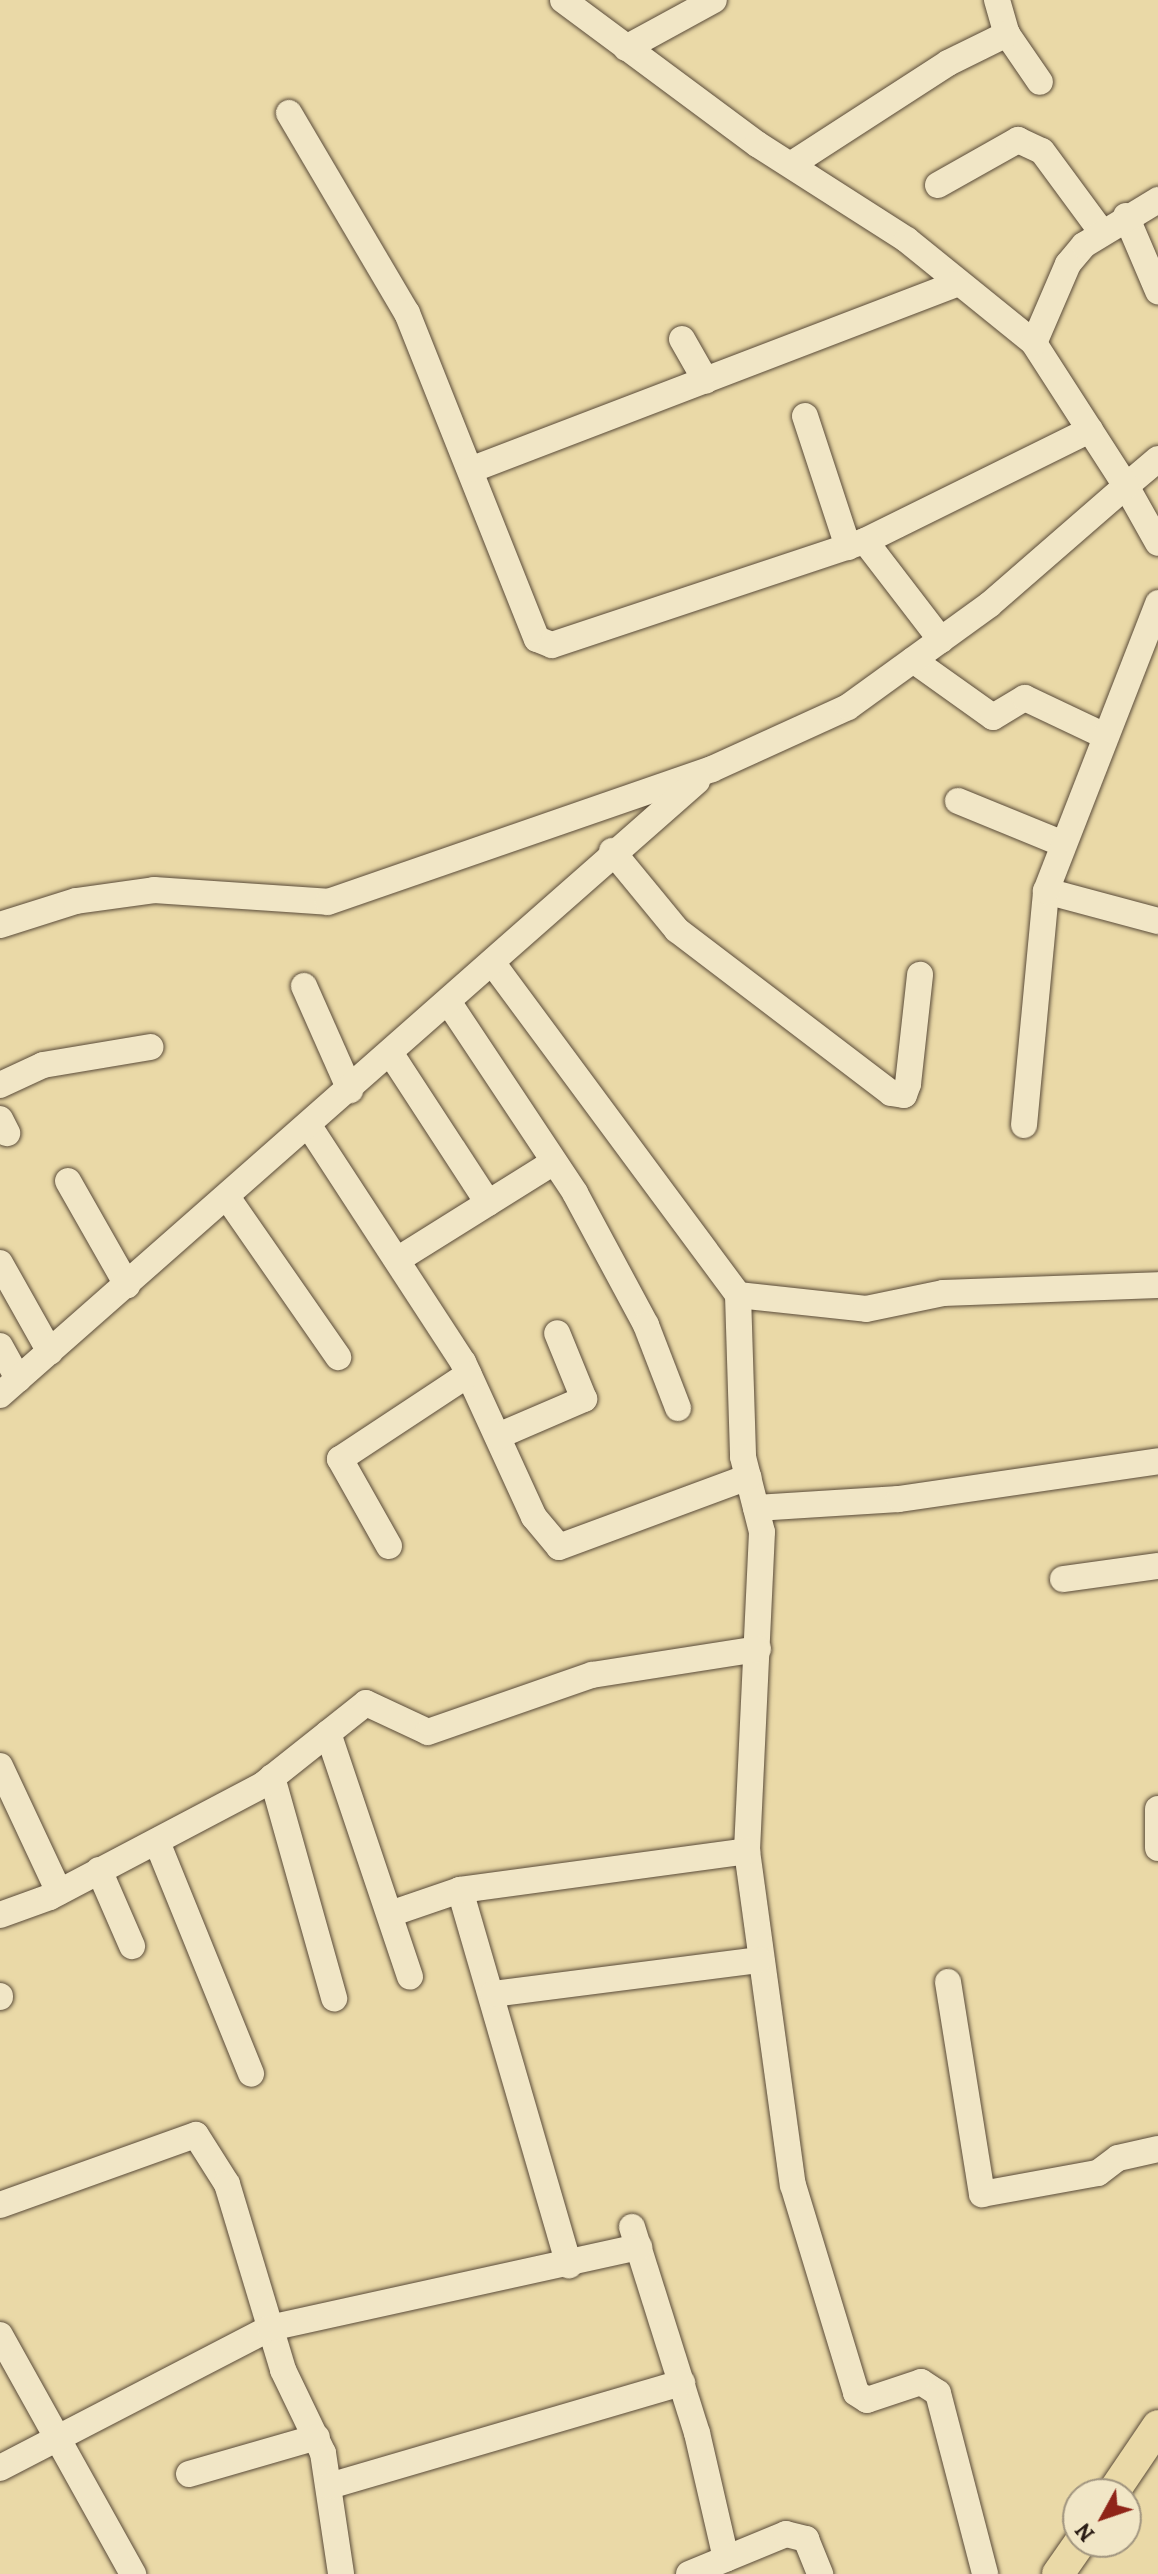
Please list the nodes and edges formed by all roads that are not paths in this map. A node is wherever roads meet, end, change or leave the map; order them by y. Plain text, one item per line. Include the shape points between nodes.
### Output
1 (563, 0) edge
2 (714, 0) edge
3 (997, 0) edge
4 (1007, 34) junction
5 (626, 48) junction
6 (1040, 82) dead end
7 (289, 113) dead end
8 (792, 164) junction
9 (938, 185) dead end
10 (1158, 200) edge
11 (1126, 216) junction
12 (1101, 231) junction
13 (956, 284) junction
14 (1158, 291) edge
15 (682, 339) dead end
16 (1034, 343) junction
17 (706, 381) junction
18 (805, 416) dead end
19 (1090, 430) junction
20 (1158, 459) edge
21 (473, 469) junction
22 (1126, 486) junction
23 (1158, 543) edge
24 (856, 544) junction
25 (1158, 603) edge
26 (941, 640) junction
27 (913, 660) junction
28 (1105, 736) junction
29 (712, 769) junction
30 (958, 801) dead end
31 (1061, 843) junction
32 (612, 851) junction
33 (1046, 891) junction
34 (1158, 921) edge
35 (0, 925) edge
36 (494, 965) junction
37 (920, 975) dead end
38 (304, 986) dead end
39 (449, 1003) junction
40 (151, 1047) dead end
41 (391, 1054) junction
42 (0, 1085) edge
43 (350, 1090) junction
44 (1024, 1125) dead end
45 (309, 1126) junction
46 (554, 1162) junction
47 (68, 1181) dead end
48 (227, 1197) junction
49 (488, 1203) junction
50 (397, 1260) junction
51 (0, 1263) edge
52 (127, 1285) junction
53 (1158, 1285) edge
54 (738, 1295) junction
55 (557, 1333) dead end
56 (0, 1346) edge
57 (50, 1352) junction
58 (338, 1357) dead end
59 (469, 1374) junction
60 (9, 1387) edge
61 (678, 1408) dead end
62 (498, 1436) junction
63 (1158, 1461) edge
64 (748, 1477) junction
65 (756, 1508) junction
66 (389, 1546) dead end
67 (1158, 1566) edge
68 (1063, 1579) dead end
69 (758, 1649) junction
70 (328, 1733) junction
71 (0, 1766) edge
72 (272, 1777) junction
73 (1158, 1809) edge
74 (157, 1842) junction
75 (1158, 1848) edge
76 (747, 1851) junction
77 (99, 1870) junction
78 (460, 1890) junction
79 (59, 1892) junction
80 (390, 1914) junction
81 (0, 1915) edge
82 (132, 1946) dead end
83 (759, 1960) junction
84 (410, 1977) dead end
85 (948, 1982) dead end
86 (493, 1994) junction
87 (334, 1998) dead end
88 (251, 2074) dead end
89 (1158, 2149) edge
90 (0, 2205) edge
91 (569, 2266) junction
92 (270, 2328) junction
93 (0, 2335) edge
94 (682, 2383) junction
95 (1158, 2426) edge
96 (55, 2434) junction
97 (317, 2437) junction
98 (0, 2468) edge
99 (189, 2474) dead end
100 (1123, 2478) edge
101 (329, 2486) junction
102 (726, 2559) junction
103 (133, 2574) edge
104 (341, 2574) edge
105 (689, 2574) edge
106 (820, 2574) edge
107 (985, 2574) edge

1 - 5 street
2 - 5 street
3 - 4 street
4 - 6 street
4 - 8 street via 948,63
5 - 8 street
7 - 21 street via 407,313
8 - 13 street via 907,240
9 - 12 street via 1018,140 1042,151
10 - 11 street
11 - 12 street
11 - 14 street
12 - 16 street via 1068,264
13 - 16 street
13 - 17 street
15 - 17 street
16 - 19 street
17 - 21 street
18 - 24 street
19 - 22 street
19 - 24 street
20 - 22 street
21 - 24 street via 537,639 552,645
22 - 23 street
22 - 26 street
24 - 26 street
25 - 28 street
26 - 27 street
27 - 28 street via 993,717 1025,698
27 - 29 street via 848,707
28 - 31 street
29 - 32 street
29 - 35 street via 328,902 154,890 76,901
30 - 31 street
31 - 33 street
32 - 36 street
32 - 37 street via 677,930 891,1093 904,1095 908,1084
33 - 34 street
33 - 44 street
36 - 39 street
36 - 54 street
38 - 43 street
39 - 41 street
39 - 46 street
40 - 42 street via 43,1065
41 - 43 street
41 - 49 street
43 - 45 street
45 - 48 street
45 - 50 street
46 - 49 street
46 - 61 street via 646,1325
47 - 52 street
48 - 52 street
48 - 58 street
49 - 50 street
50 - 59 street
51 - 57 street
52 - 57 street
53 - 54 street via 943,1293 866,1309
54 - 64 street
55 - 62 street via 584,1399
56 - 60 street
57 - 60 street
59 - 62 street
59 - 66 street via 340,1459
62 - 64 street via 534,1517 559,1547
63 - 65 street via 899,1499
64 - 65 street
65 - 69 street via 762,1532
67 - 68 street
69 - 70 street via 592,1675 428,1732 366,1703
69 - 76 street
70 - 72 street
70 - 80 street
71 - 79 street
72 - 74 street
72 - 87 street
73 - 75 street
74 - 77 street
74 - 88 street
76 - 78 street
76 - 83 street
77 - 79 street
77 - 82 street
78 - 80 street
78 - 86 street
79 - 81 street
80 - 84 street
83 - 86 street
83 - 107 street via 793,2185 856,2393 867,2400 921,2382 934,2387
85 - 89 street via 982,2194 1098,2173 1118,2158
86 - 91 street
90 - 92 street via 196,2135 227,2184
91 - 92 street via 438,2286
91 - 94 street via 636,2237
92 - 96 street
92 - 97 street
93 - 96 street
94 - 101 street
94 - 102 street
95 - 100 main road
96 - 98 street
96 - 103 street
97 - 99 street
97 - 101 street
101 - 104 street
102 - 105 street
102 - 106 street via 797,2534

